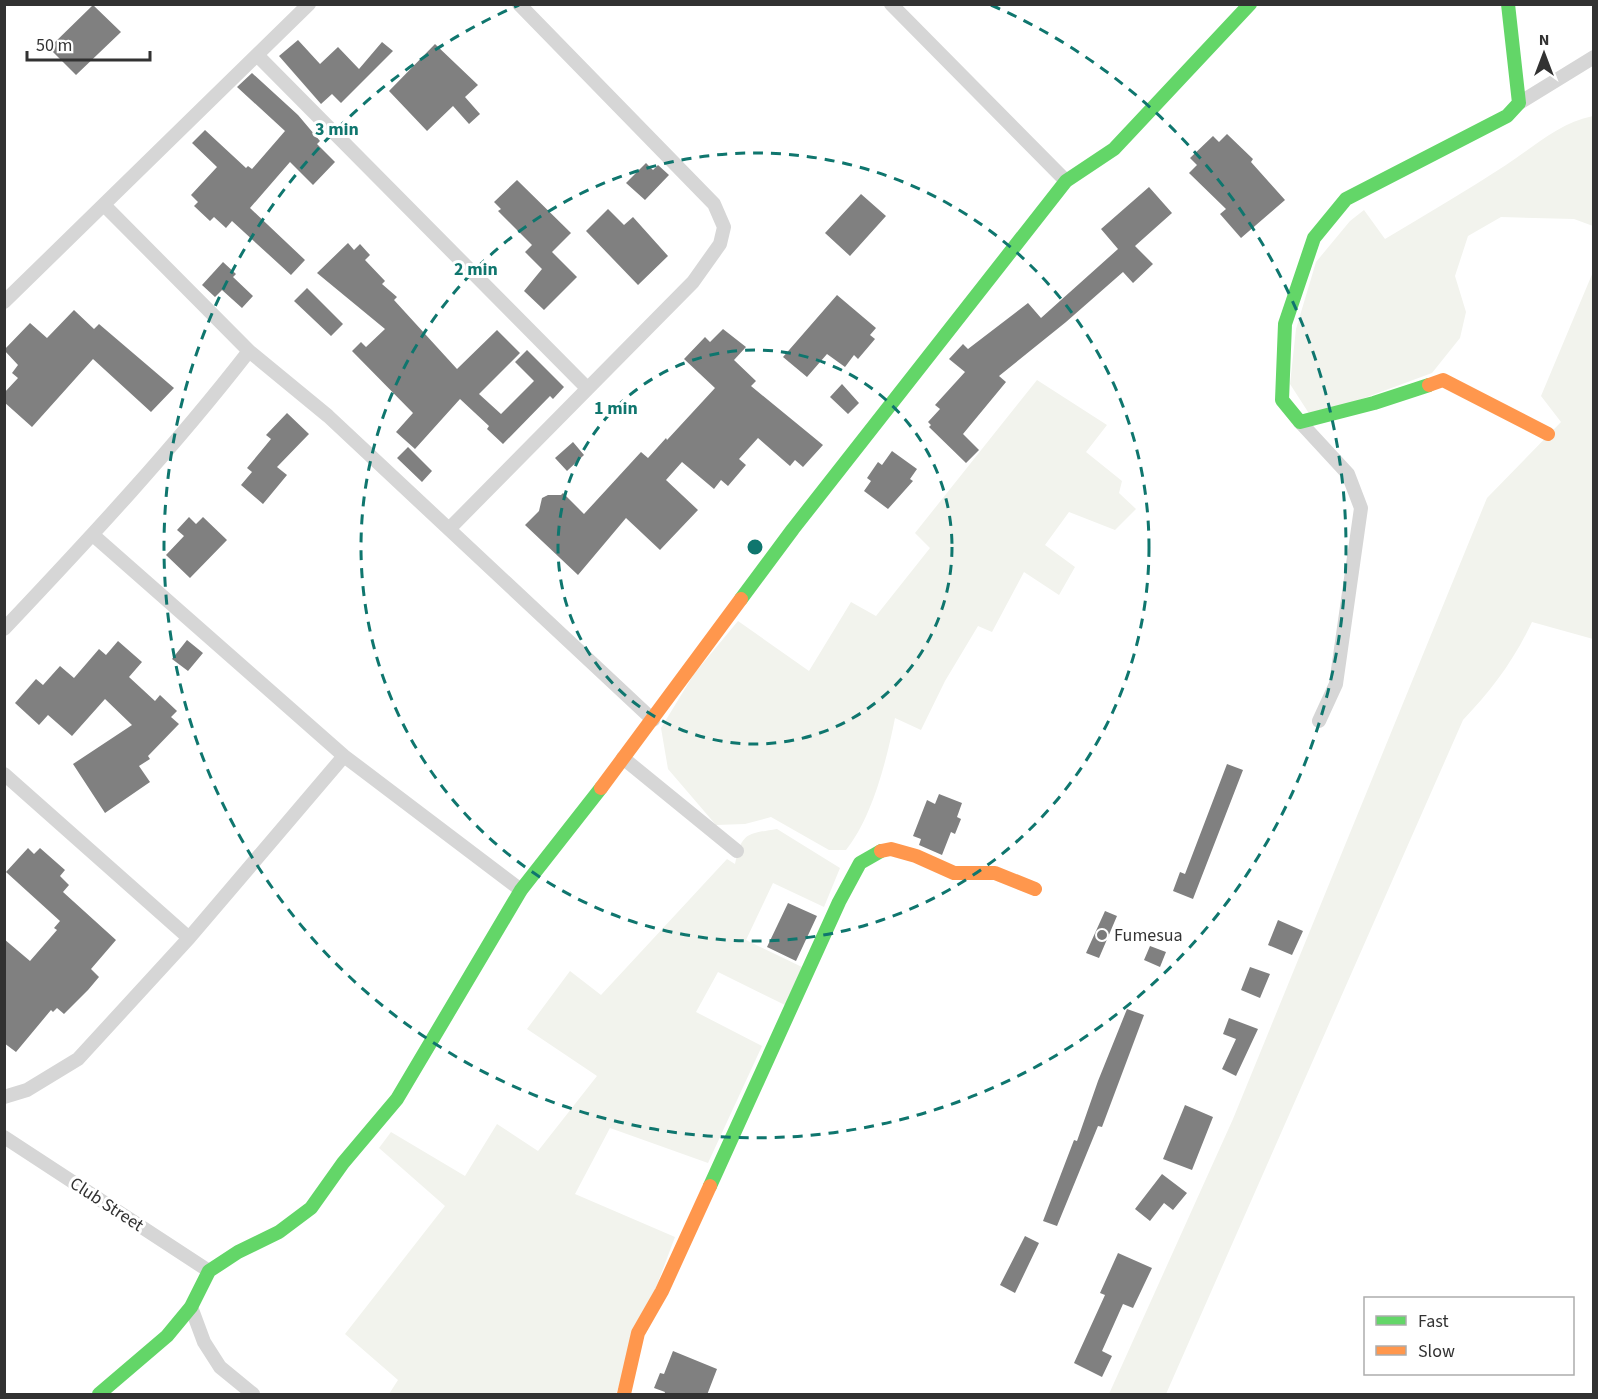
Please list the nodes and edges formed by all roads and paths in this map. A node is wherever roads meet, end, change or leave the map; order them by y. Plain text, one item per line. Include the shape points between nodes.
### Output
1 (309, 4) edge
2 (519, 4) edge
3 (891, 4) edge
4 (1250, 4) edge
5 (1508, 4) edge
6 (258, 56) junction
7 (1593, 57) edge
8 (1519, 103) junction
9 (1066, 181) junction
10 (104, 205) junction
11 (4, 302) edge
12 (249, 351) junction
13 (586, 387) junction
14 (1300, 422) junction
15 (1548, 434) dead end
16 (450, 528) junction
17 (93, 535) junction
18 (4, 629) edge
19 (653, 720) junction
20 (1319, 721) dead end
21 (344, 756) junction
22 (623, 758) junction
23 (4, 774) edge
24 (737, 850) dead end
25 (1035, 889) dead end
26 (520, 890) junction
27 (189, 938) junction
28 (4, 1097) edge
29 (4, 1137) edge
30 (209, 1271) junction
31 (190, 1307) junction
32 (99, 1395) edge
33 (253, 1395) edge
34 (624, 1395) edge

1 - 6 street
2 - 13 street via 714,204 724,226 720,244 693,282
3 - 9 street
4 - 9 street via 1114,149
5 - 8 street
6 - 10 street
6 - 13 street
7 - 8 street
8 - 14 street via 1507,116 1346,199 1314,238 1285,324 1282,400
9 - 19 street via 793,529
10 - 11 street
10 - 12 street
12 - 16 street via 328,416
12 - 17 street
13 - 16 street
14 - 15 street via 1443,380
14 - 20 street via 1348,474 1361,508 1335,684
16 - 19 street
17 - 18 street
17 - 21 street
19 - 22 street
21 - 26 street
21 - 27 street
22 - 24 street
22 - 26 street
23 - 27 street
25 - 34 street via 995,873 954,873 891,849 876,852 860,863 662,1291 638,1333
26 - 30 street via 397,1099 311,1208 279,1232
27 - 28 street via 78,1059 27,1090
29 - 30 street, Club Street
30 - 31 street
31 - 32 street via 167,1336
31 - 33 street via 204,1342 220,1367

